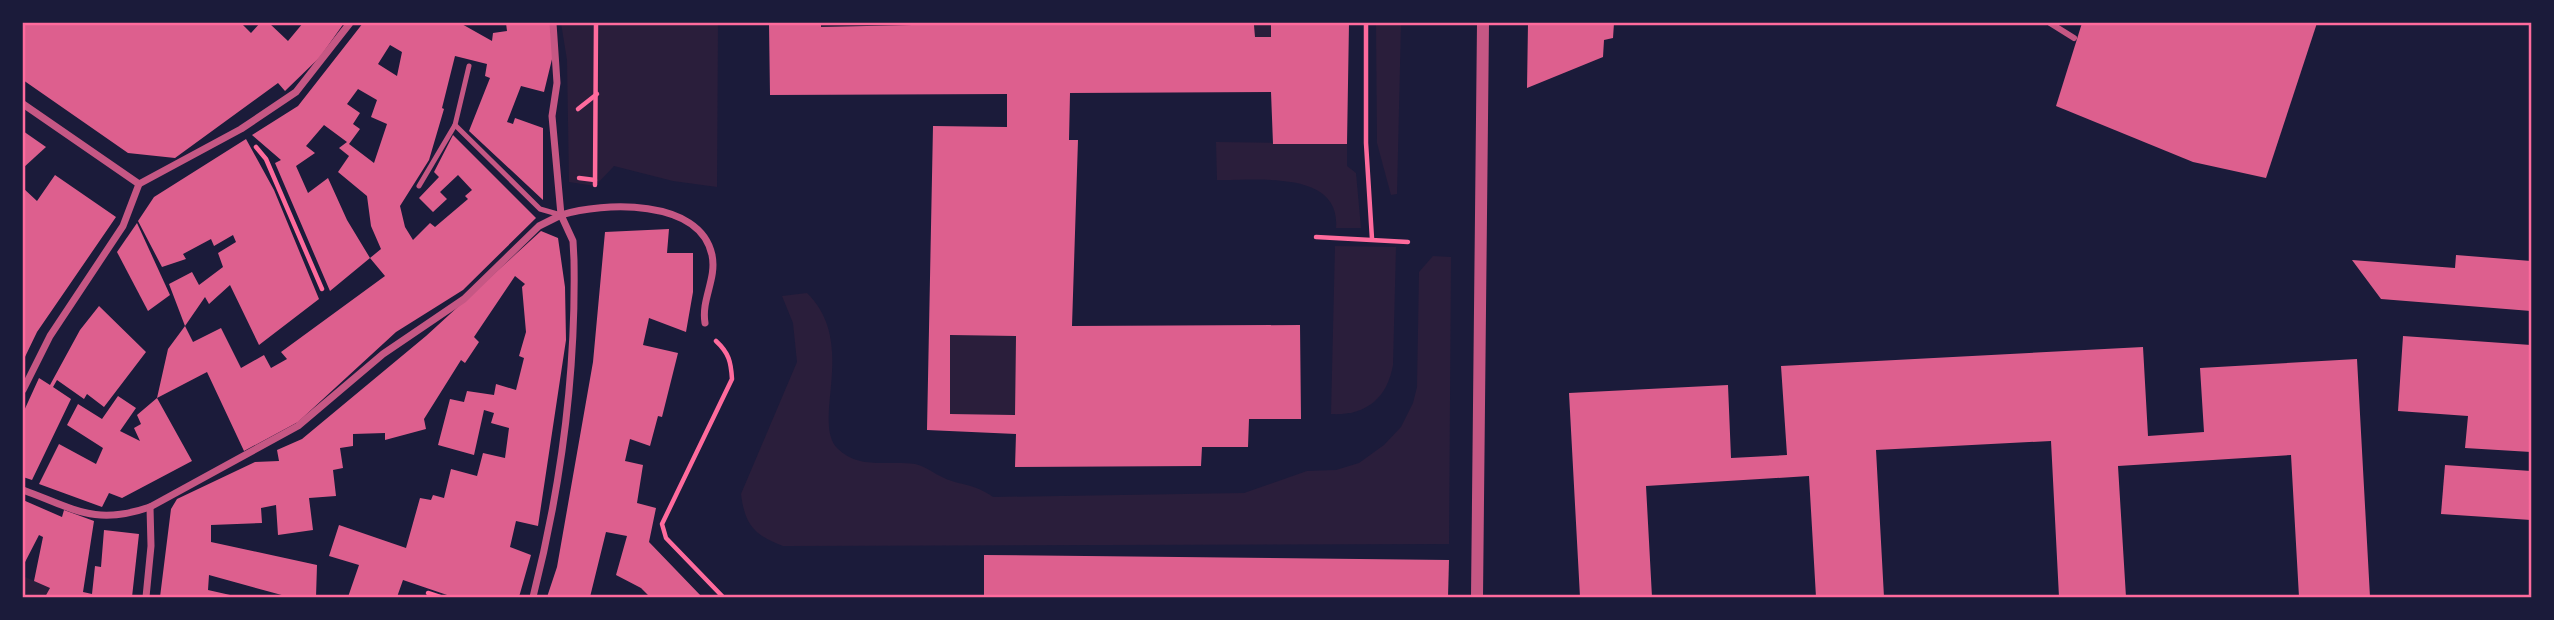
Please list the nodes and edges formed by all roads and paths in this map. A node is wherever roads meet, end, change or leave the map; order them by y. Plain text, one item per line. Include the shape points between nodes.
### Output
1 (349, 23) edge
2 (553, 23) edge
3 (596, 23) edge
4 (1366, 23) edge
5 (1483, 23) edge
6 (2050, 23) edge
7 (2074, 38) dead end
8 (469, 66) dead end
9 (597, 94) junction
10 (23, 104) edge
11 (578, 109) dead end
12 (455, 125) junction
13 (241, 129) junction
14 (595, 180) dead end
15 (139, 184) junction
16 (418, 186) dead end
17 (561, 215) junction
18 (1316, 237) dead end
19 (1372, 239) junction
20 (1408, 242) dead end
21 (322, 289) dead end
22 (705, 323) joint
23 (23, 390) edge
24 (23, 490) edge
25 (150, 507) junction
26 (428, 593) dead end
27 (146, 597) edge
28 (440, 597) edge
29 (533, 597) edge
30 (723, 597) edge
31 (1477, 597) edge

1 - 13 street via 296,92
2 - 17 street via 557,83 552,116
3 - 9 path
4 - 19 path
5 - 31 street
6 - 7 street
8 - 12 lane
9 - 11 path
9 - 14 path
10 - 15 street
12 - 16 lane
12 - 17 lane via 540,209
13 - 15 street
13 - 21 path via 266,159
15 - 23 street via 123,226 50,336
17 - 22 street via 585,207 643,208 674,215 694,227 708,243 713,266 704,301
17 - 25 street via 539,226 464,299 383,354 298,426
17 - 29 street via 574,250 571,387 551,519
18 - 19 path
19 - 20 path
22 - 30 path via 731,360 732,379 662,524 666,538
24 - 25 street via 97,517
25 - 27 street
26 - 28 path

